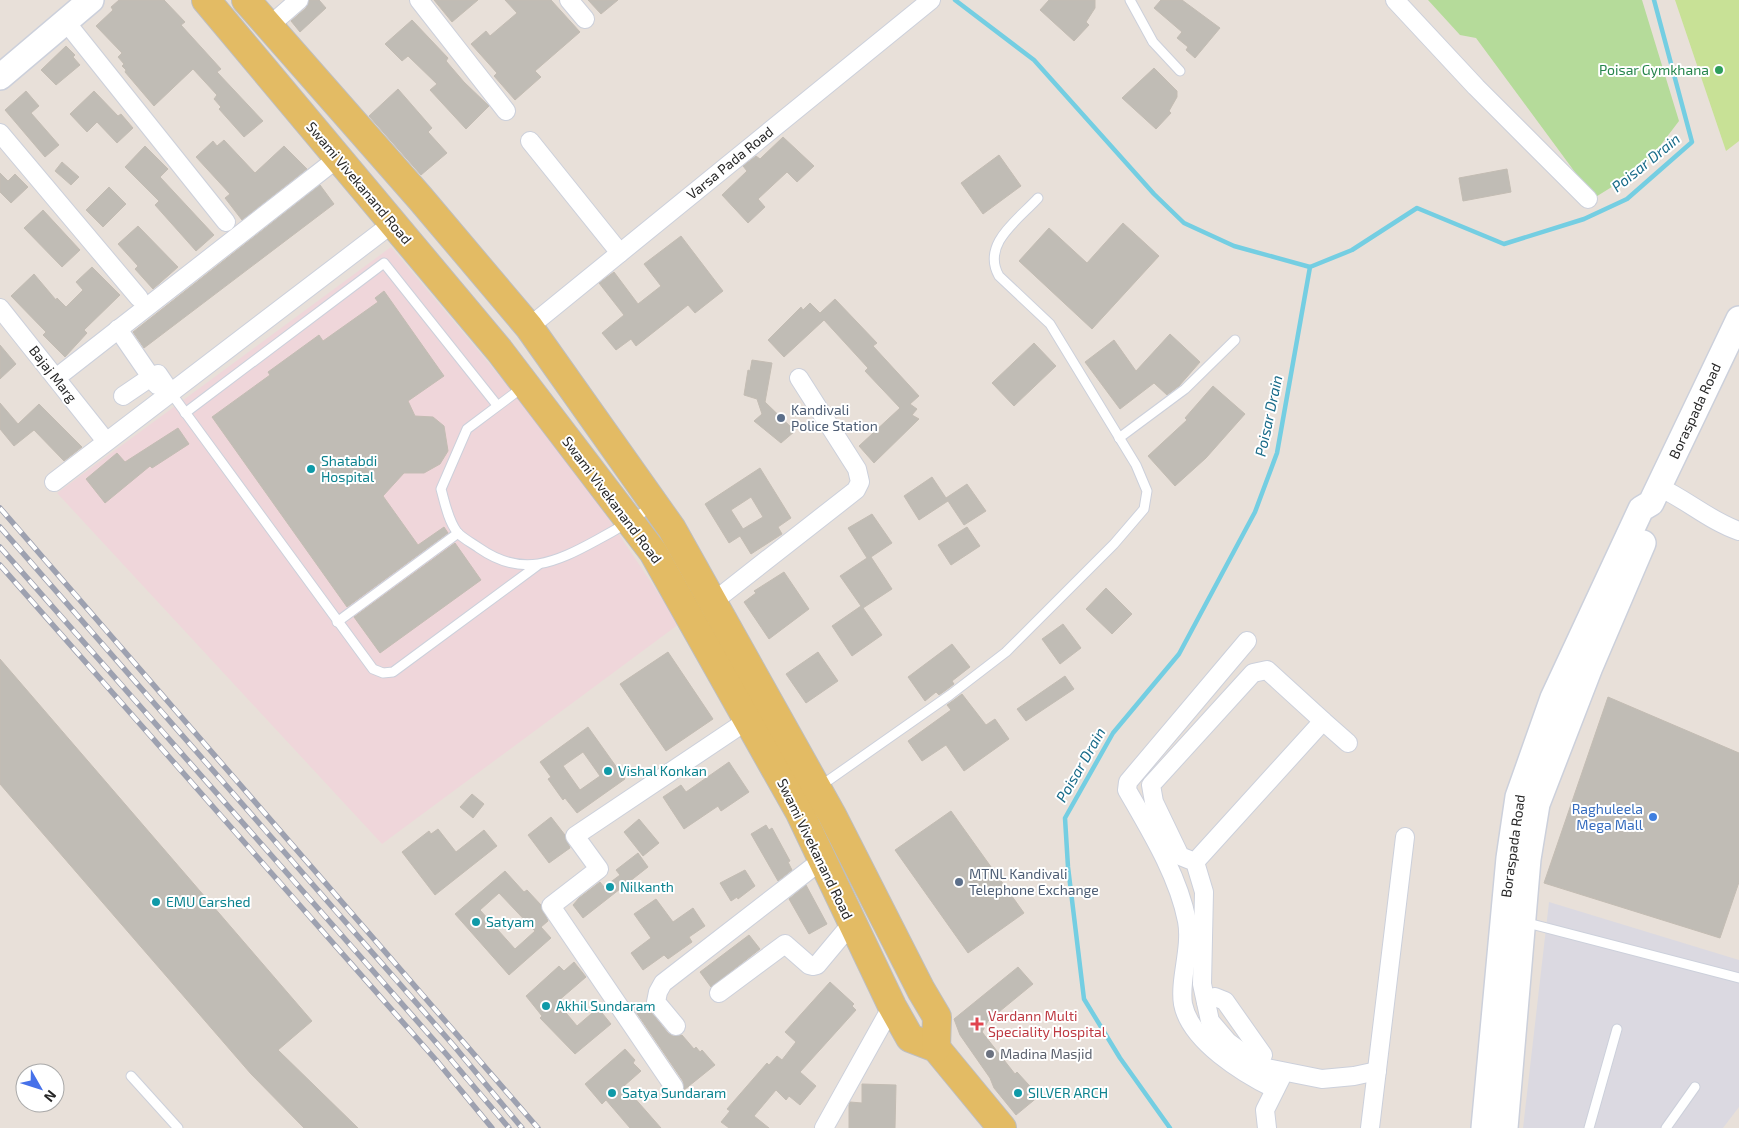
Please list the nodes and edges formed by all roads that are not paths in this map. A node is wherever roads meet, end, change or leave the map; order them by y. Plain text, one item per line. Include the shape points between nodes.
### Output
1 (91, 0) edge
2 (206, 0) edge
3 (246, 0) edge
4 (299, 0) edge
5 (419, 0) edge
6 (569, 0) edge
7 (931, 0) edge
8 (1130, 0) edge
9 (1395, 0) edge
10 (585, 19) dead end
11 (66, 22) junction
12 (268, 27) junction
13 (1180, 71) dead end
14 (0, 78) edge
15 (506, 111) dead end
16 (0, 133) edge
17 (530, 141) dead end
18 (338, 158) junction
19 (1038, 198) dead end
20 (1588, 199) dead end
21 (226, 222) dead end
22 (393, 223) junction
23 (620, 253) junction
24 (139, 298) dead end
25 (0, 308) edge
26 (1739, 319) edge
27 (529, 327) junction
28 (118, 329) junction
29 (1235, 340) dead end
30 (151, 377) junction
31 (56, 378) junction
32 (799, 378) dead end
33 (525, 385) junction
34 (168, 395) junction
35 (123, 396) dead end
36 (497, 404) junction
37 (185, 413) junction
38 (1119, 438) junction
39 (105, 440) junction
40 (54, 482) dead end
41 (1655, 495) junction
42 (655, 504) junction
43 (630, 522) junction
44 (1739, 531) edge
45 (458, 533) junction
46 (538, 564) junction
47 (702, 610) junction
48 (337, 622) junction
49 (1247, 642) dead end
50 (748, 720) junction
51 (1323, 721) junction
52 (1348, 743) dead end
53 (817, 788) junction
54 (1405, 837) dead end
55 (822, 860) junction
56 (1195, 862) junction
57 (1522, 921) junction
58 (852, 923) junction
59 (1739, 978) edge
60 (719, 993) dead end
61 (1206, 1002) junction
62 (892, 1006) junction
63 (676, 1026) dead end
64 (1617, 1029) dead end
65 (936, 1048) junction
66 (1263, 1055) dead end
67 (1284, 1071) junction
68 (1376, 1071) junction
69 (131, 1076) dead end
70 (674, 1087) dead end
71 (1695, 1087) dead end
72 (1276, 1089) junction
73 (178, 1128) edge
74 (824, 1128) edge
75 (1002, 1128) edge
76 (1267, 1128) edge
77 (1370, 1128) edge
78 (1484, 1128) edge
79 (1505, 1128) edge
80 (1589, 1128) edge
81 (1666, 1128) edge

1 - 11 main road
2 - 18 main road, Swami Vivekanand Road
3 - 12 main road, Swami Vivekanand Road
4 - 12 street
5 - 15 street
6 - 10 street
7 - 23 street, Varsa Pada Road
8 - 13 lane via 1153,42
9 - 20 street
11 - 14 main road
11 - 21 street
12 - 27 main road, Swami Vivekanand Road
16 - 24 street
17 - 23 street
18 - 22 main road, Swami Vivekanand Road
18 - 28 street
19 - 38 lane via 1000,237 994,248 994,266 999,276 1050,324
22 - 33 main road, Swami Vivekanand Road
22 - 34 street
23 - 27 street, Varsa Pada Road
25 - 31 street, Bajaj Marg
26 - 41 main road, Boraspada Road
27 - 42 main road, Swami Vivekanand Road
28 - 30 street
28 - 31 street
29 - 38 lane via 1185,389
30 - 34 street
30 - 35 street
31 - 39 street, Bajaj Marg
32 - 47 street via 857,469 860,482 856,490
33 - 36 lane
33 - 43 main road, Swami Vivekanand Road
34 - 37 lane
34 - 39 street
36 - 37 lane via 384,263
36 - 45 lane via 467,429 441,489
37 - 48 lane
38 - 53 lane via 1147,491 1144,509 1114,544 1006,652 950,696
39 - 40 street
41 - 44 street via 1678,496 1721,524
41 - 57 main road, Boraspada Road via 1654,517 1590,667 1537,804
41 - 78 main road, Boraspada Road via 1641,509 1553,698 1518,797 1509,858
42 - 43 lane
42 - 47 main road, Swami Vivekanand Road via 672,529
43 - 46 lane via 563,559
43 - 47 main road, Swami Vivekanand Road
45 - 46 lane via 490,556 512,564
45 - 48 lane
46 - 48 lane via 393,672 373,669
47 - 50 main road, Swami Vivekanand Road
47 - 53 main road, Swami Vivekanand Road
49 - 72 street via 1128,782 1127,790 1183,902 1188,942 1183,1004 1193,1027 1251,1077
50 - 55 main road, Swami Vivekanand Road via 800,813
50 - 70 street via 575,836 599,869 551,906
51 - 52 street
51 - 56 street
51 - 56 street via 1267,670 1253,673 1176,757 1151,785 1154,802 1180,856
53 - 65 main road, Swami Vivekanand Road via 937,1017
54 - 68 street
55 - 58 main road, Swami Vivekanand Road
55 - 63 street via 664,983 656,1002
56 - 61 street via 1204,892 1202,984
57 - 59 lane
57 - 79 main road, Boraspada Road
58 - 60 street via 817,964 809,965 785,944
58 - 62 main road, Swami Vivekanand Road
61 - 66 street via 1215,997 1225,1002
61 - 67 street via 1210,1021 1228,1042 1262,1067
62 - 65 main road, Swami Vivekanand Road via 910,1038
62 - 74 street
64 - 80 lane
65 - 75 main road, Swami Vivekanand Road
67 - 68 street via 1322,1079
67 - 72 street
68 - 77 street
69 - 73 lane
71 - 81 lane
72 - 76 street via 1265,1110

